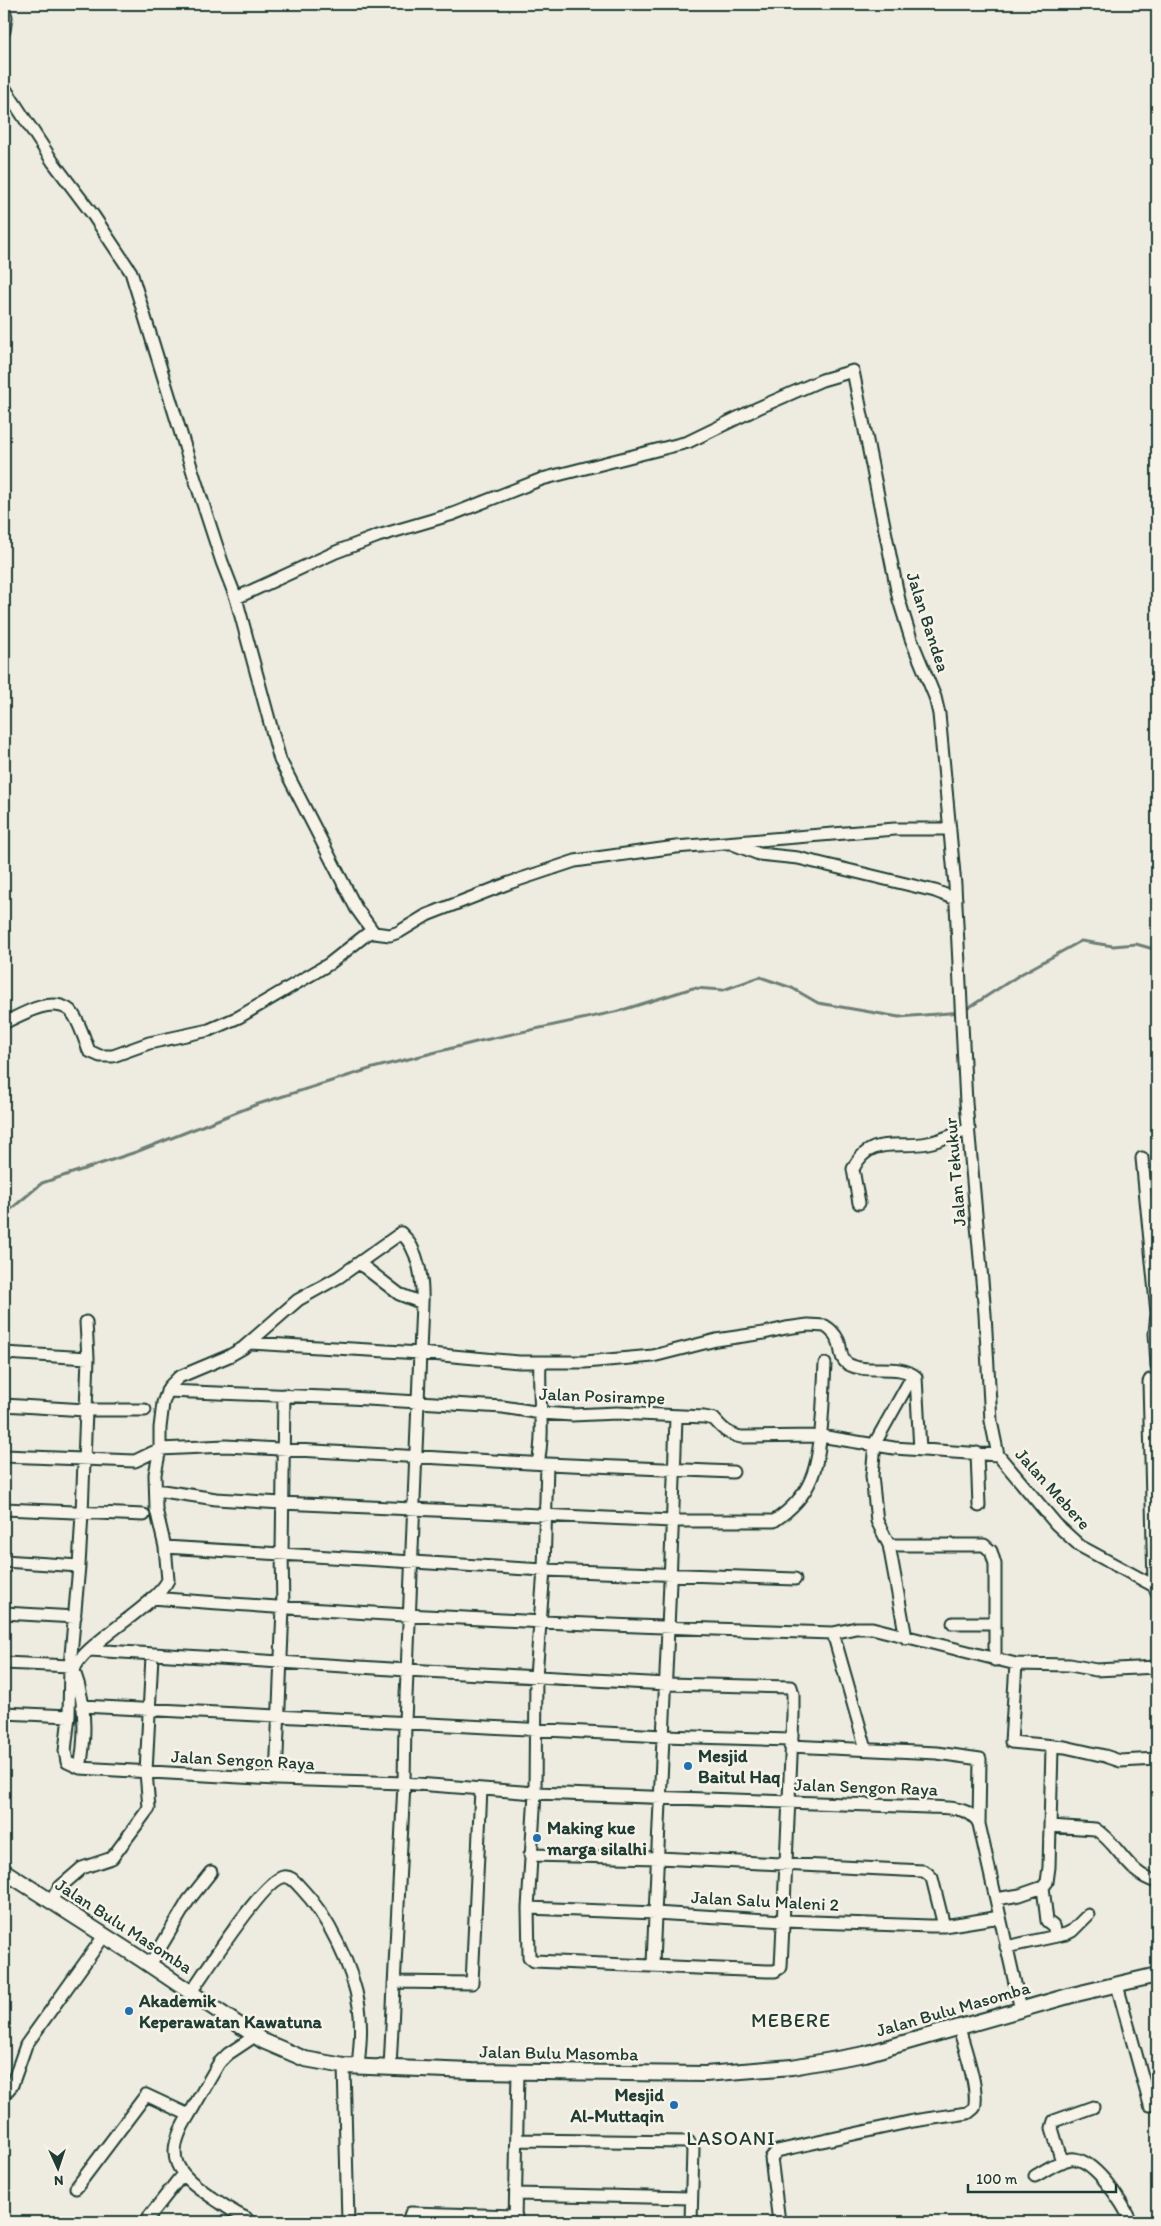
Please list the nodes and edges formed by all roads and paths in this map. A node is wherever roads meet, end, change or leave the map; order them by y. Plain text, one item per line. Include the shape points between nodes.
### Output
1 (4, 10) edge
2 (4, 31) edge
3 (4, 87) edge
4 (236, 598) junction
5 (950, 829) junction
6 (731, 843) junction
7 (955, 885) joint
8 (956, 899) junction
9 (372, 930) junction
10 (4, 1022) edge
11 (969, 1129) junction
12 (1142, 1158) dead end
13 (859, 1203) dead end
14 (358, 1263) junction
15 (422, 1303) junction
16 (86, 1322) dead end
17 (250, 1343) junction
18 (4, 1353) edge
19 (420, 1353) junction
20 (88, 1358) junction
21 (540, 1362) junction
22 (825, 1364) dead end
23 (1157, 1366) edge
24 (914, 1375) junction
25 (1157, 1379) edge
26 (167, 1391) junction
27 (284, 1396) junction
28 (417, 1402) junction
29 (4, 1405) edge
30 (85, 1410) junction
31 (145, 1410) dead end
32 (541, 1413) junction
33 (676, 1416) junction
34 (820, 1436) junction
35 (875, 1443) junction
36 (283, 1448) junction
37 (160, 1449) junction
38 (920, 1450) junction
39 (977, 1453) junction
40 (998, 1455) junction
41 (4, 1456) edge
42 (417, 1456) junction
43 (1154, 1459) edge
44 (82, 1460) junction
45 (543, 1464) junction
46 (674, 1470) junction
47 (733, 1472) dead end
48 (156, 1490) junction
49 (282, 1503) junction
50 (979, 1506) dead end
51 (414, 1508) junction
52 (4, 1509) edge
53 (82, 1513) junction
54 (545, 1515) junction
55 (144, 1516) dead end
56 (672, 1521) junction
57 (889, 1545) junction
58 (165, 1546) junction
59 (282, 1553) junction
60 (4, 1561) edge
61 (411, 1563) junction
62 (79, 1566) junction
63 (544, 1570) junction
64 (669, 1576) junction
65 (795, 1579) dead end
66 (1156, 1588) edge
67 (152, 1598) junction
68 (284, 1608) junction
69 (4, 1613) edge
70 (409, 1616) junction
71 (75, 1617) junction
72 (540, 1623) junction
73 (953, 1623) dead end
74 (994, 1623) junction
75 (668, 1628) junction
76 (833, 1634) junction
77 (906, 1638) junction
78 (90, 1650) junction
79 (152, 1656) junction
80 (995, 1660) junction
81 (282, 1662) junction
82 (4, 1663) edge
83 (1016, 1664) junction
84 (70, 1666) junction
85 (1157, 1667) edge
86 (407, 1670) junction
87 (536, 1676) junction
88 (667, 1684) junction
89 (82, 1706) junction
90 (148, 1708) junction
91 (4, 1713) edge
92 (278, 1714) junction
93 (69, 1716) junction
94 (405, 1722) junction
95 (537, 1729) junction
96 (663, 1736) junction
97 (790, 1743) junction
98 (1052, 1747) junction
99 (866, 1749) junction
100 (1157, 1759) edge
101 (80, 1768) junction
102 (146, 1772) junction
103 (276, 1779) junction
104 (404, 1783) junction
105 (481, 1789) junction
106 (535, 1793) junction
107 (659, 1796) junction
108 (788, 1802) junction
109 (979, 1824) junction
110 (1050, 1826) junction
111 (530, 1855) junction
112 (659, 1858) junction
113 (785, 1865) junction
114 (211, 1872) dead end
115 (6, 1877) edge
116 (1157, 1882) edge
117 (1043, 1887) junction
118 (996, 1898) junction
119 (50, 1901) junction
120 (528, 1908) junction
121 (655, 1912) junction
122 (1088, 1915) dead end
123 (1000, 1917) junction
124 (783, 1922) junction
125 (944, 1926) junction
126 (104, 1936) junction
127 (1056, 1936) junction
128 (1006, 1947) junction
129 (150, 1965) junction
130 (653, 1965) junction
131 (1157, 1975) edge
132 (394, 1982) junction
133 (1117, 1985) junction
134 (191, 1992) junction
135 (1021, 2010) junction
136 (959, 2028) junction
137 (255, 2036) junction
138 (351, 2067) junction
139 (390, 2068) junction
140 (518, 2071) junction
141 (4, 2095) edge
142 (1150, 2105) dead end
143 (1093, 2107) dead end
144 (189, 2115) junction
145 (517, 2140) junction
146 (1062, 2162) junction
147 (182, 2175) junction
148 (1035, 2176) dead end
149 (76, 2188) dead end
150 (516, 2194) junction
151 (691, 2198) junction
152 (459, 2218) edge
153 (516, 2219) edge
154 (145, 2222) edge
155 (249, 2222) edge
156 (348, 2222) edge
157 (408, 2222) edge
158 (691, 2222) edge
159 (779, 2222) edge
160 (1131, 2222) edge

1 - 2 street
3 - 4 street via 132,272 183,442
4 - 5 street, Jalan Bandea via 336,552 453,514 542,479 688,442 822,380 853,371 899,600 939,714
4 - 9 street via 280,760 356,908
5 - 6 street via 895,829
5 - 7 street, Jalan Bandea
6 - 8 street via 759,854 798,858
6 - 9 street via 575,861 427,915 399,932 381,935
7 - 8 street, Jalan Tekukur
8 - 11 street, Jalan Tekukur
9 - 10 street via 329,964 240,1017 209,1030 149,1043 113,1056 100,1056 89,1051 69,1009 56,1005 39,1007
11 - 13 street via 927,1143 883,1144 863,1155 853,1172
11 - 40 street, Jalan Tekukur via 991,1421
12 - 23 street via 1157,1313
14 - 15 street via 399,1294
14 - 15 street via 401,1233 418,1266
14 - 17 street via 320,1290 298,1300
15 - 19 street
16 - 20 street
17 - 19 street
17 - 26 street via 229,1356 179,1377
18 - 20 street
19 - 21 street
19 - 28 street
20 - 30 street
21 - 24 street via 644,1357 808,1324 825,1326 833,1333 839,1341 842,1358 852,1366
21 - 32 street via 538,1390
22 - 34 street
24 - 35 street
24 - 38 street via 917,1380
25 - 43 street via 1150,1381
26 - 27 street, Jalan Posirampe
26 - 37 street via 160,1423
27 - 28 street, Jalan Posirampe
27 - 36 street
28 - 32 street, Jalan Posirampe via 511,1407
28 - 42 street
29 - 30 street
30 - 31 street
30 - 44 street
32 - 33 street, Jalan Posirampe
32 - 45 street
33 - 34 street, Jalan Posirampe via 712,1418 723,1430 741,1437
33 - 46 street
34 - 35 street, Jalan Posirampe
34 - 56 street via 812,1478 798,1500 774,1521
35 - 38 street, Jalan Posirampe
35 - 57 street via 872,1476 877,1521
36 - 37 street
36 - 42 street
36 - 49 street
37 - 44 street via 135,1461
37 - 48 street via 155,1474
38 - 39 street, Jalan Posirampe
39 - 40 street, Jalan Posirampe
39 - 50 street
40 - 66 street, Jalan Mebere via 1056,1524 1080,1546
41 - 44 street
42 - 45 street
42 - 51 street
43 - 66 street
44 - 53 street
45 - 46 street
45 - 54 street
46 - 47 street
46 - 56 street
48 - 49 street via 216,1499
48 - 58 street via 156,1509
49 - 51 street
49 - 59 street
51 - 54 street
51 - 61 street
52 - 53 street
53 - 55 street
53 - 62 street
54 - 56 street
54 - 63 street
56 - 64 street
57 - 74 street via 984,1545 995,1564
57 - 77 street
58 - 59 street
58 - 67 street via 168,1580
59 - 61 street
59 - 68 street
60 - 62 street
61 - 63 street
61 - 70 street
62 - 71 street
63 - 64 street
63 - 72 street
64 - 65 street
64 - 75 street
67 - 68 street
67 - 78 street
68 - 70 street
68 - 81 street
69 - 71 street
70 - 72 street
70 - 86 street
71 - 84 street
72 - 75 street
72 - 87 street
73 - 74 street
74 - 80 street
75 - 76 street
75 - 88 street
76 - 77 street via 872,1628
76 - 99 street
77 - 80 street
78 - 79 street
78 - 89 street via 74,1667
79 - 81 street
79 - 90 street
80 - 83 street
81 - 86 street
81 - 92 street
82 - 84 street
83 - 85 street via 1070,1664 1096,1670
83 - 98 street via 1012,1742
84 - 93 street
86 - 87 street
86 - 94 street
87 - 88 street
87 - 95 street
88 - 96 street
88 - 97 street via 791,1687
89 - 90 street
89 - 101 street via 85,1735
90 - 92 street
90 - 102 street
91 - 93 street
92 - 94 street
92 - 103 street
93 - 101 street via 65,1757 67,1762
94 - 95 street
94 - 104 street
95 - 96 street
95 - 106 street
96 - 97 street
96 - 107 street
97 - 99 street
97 - 108 street
98 - 100 street via 1097,1754 1120,1762
98 - 110 street
99 - 109 street via 942,1753 981,1759
101 - 102 street, Jalan Sengon Raya
102 - 103 street, Jalan Sengon Raya
102 - 119 street via 149,1808 112,1858 82,1868 60,1887
103 - 104 street, Jalan Sengon Raya
104 - 105 street, Jalan Sengon Raya
104 - 132 street
105 - 106 street, Jalan Sengon Raya
105 - 132 street via 472,1983
106 - 107 street, Jalan Sengon Raya
106 - 111 street
107 - 108 street, Jalan Sengon Raya
107 - 112 street
108 - 109 street, Jalan Sengon Raya via 954,1809 972,1814
108 - 113 street
109 - 118 street
110 - 116 street via 1094,1829 1141,1876
110 - 117 street via 1049,1867
111 - 112 street
111 - 120 street
112 - 113 street
112 - 121 street
113 - 124 street
113 - 125 street via 927,1873 932,1878
114 - 129 street via 188,1901
115 - 119 street, Jalan Bulu Masomba
117 - 118 street
117 - 127 street via 1046,1921 1053,1926
118 - 123 street
119 - 126 street, Jalan Bulu Masomba
120 - 121 street, Jalan Salu Maleni 2
120 - 130 street via 529,1957 534,1962
121 - 124 street, Jalan Salu Maleni 2
121 - 130 street
122 - 127 street via 1072,1931
123 - 125 street, Jalan Salu Maleni 2
123 - 128 street
124 - 125 street, Jalan Salu Maleni 2
124 - 130 street via 781,1966 774,1971
126 - 129 street, Jalan Bulu Masomba
126 - 141 street via 26,2045 12,2085
127 - 128 street
128 - 135 street
129 - 134 street, Jalan Bulu Masomba
131 - 133 street, Jalan Bulu Masomba
132 - 139 street
133 - 135 street, Jalan Bulu Masomba
133 - 142 street
134 - 137 street, Jalan Bulu Masomba
134 - 138 street via 248,1909 277,1880 284,1876 290,1878 315,1902 348,1968 360,2007 360,2031
135 - 136 street, Jalan Bulu Masomba
136 - 140 street, Jalan Bulu Masomba via 865,2054 752,2072
136 - 159 street via 975,2092 974,2108 968,2113 913,2121 776,2151 771,2163
137 - 138 street, Jalan Bulu Masomba via 305,2059
137 - 144 street via 219,2063
138 - 139 street, Jalan Bulu Masomba
138 - 156 street
139 - 140 street, Jalan Bulu Masomba
140 - 145 street
143 - 146 street via 1054,2121 1052,2128
144 - 147 street via 175,2152
144 - 149 street via 146,2095
145 - 150 street
145 - 151 street via 687,2141 693,2148
146 - 148 street
146 - 160 street via 1078,2159 1090,2166 1108,2186
147 - 154 street
147 - 155 street
150 - 151 street
150 - 153 street
151 - 158 street
152 - 153 street
152 - 157 street via 411,2213

